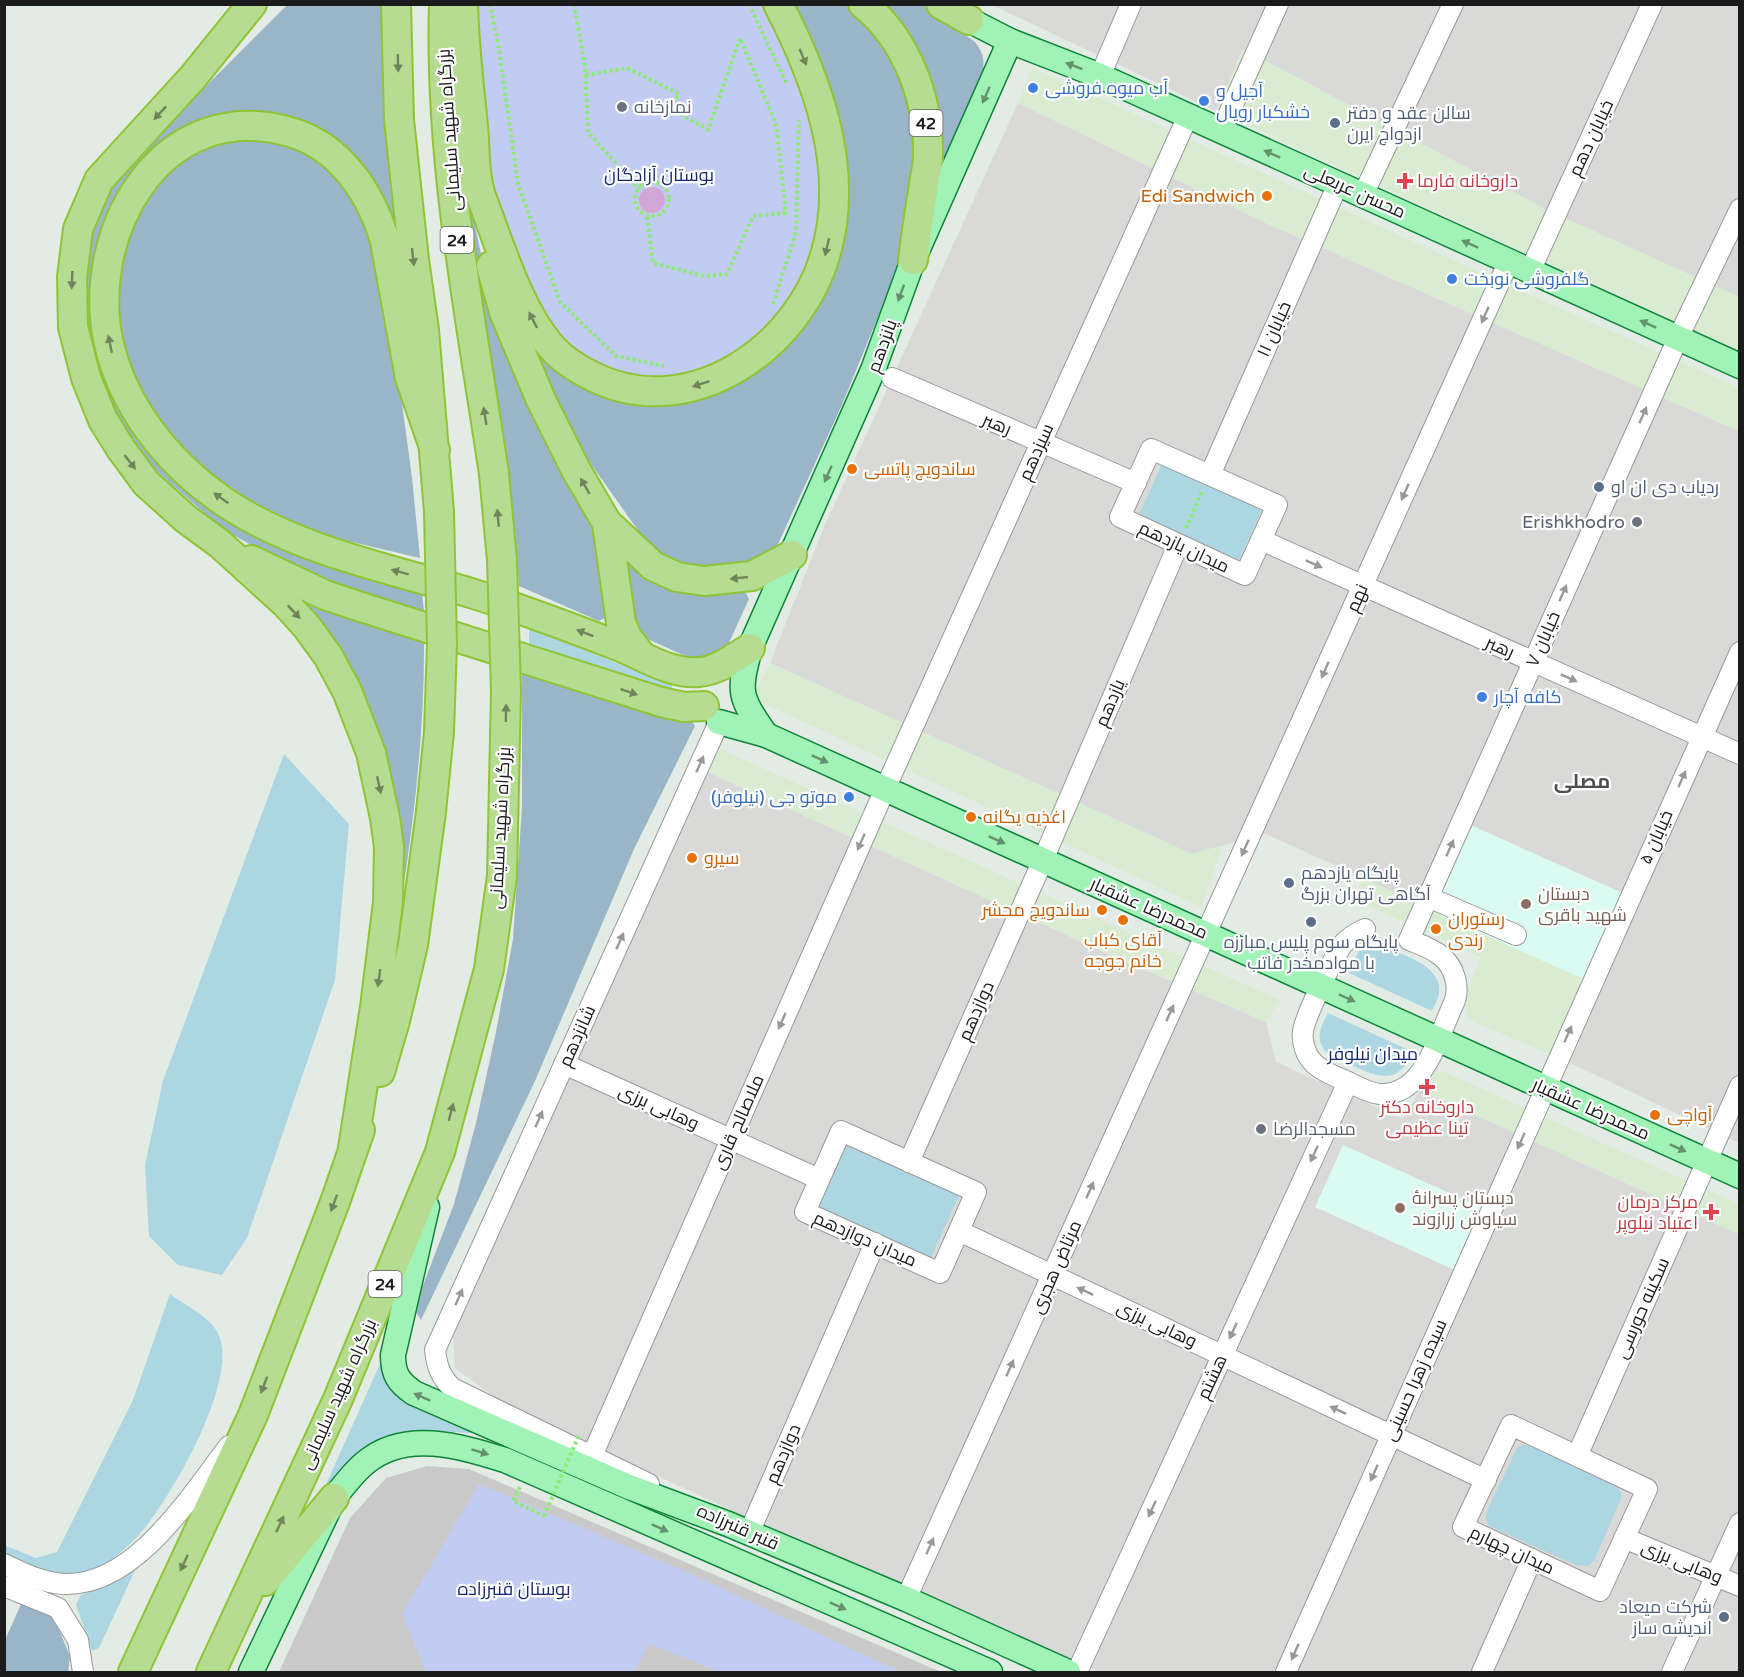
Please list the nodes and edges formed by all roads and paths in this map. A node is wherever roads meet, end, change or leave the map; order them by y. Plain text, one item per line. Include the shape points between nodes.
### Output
1 (252, 4) edge
2 (276, 4) edge
3 (396, 4) edge
4 (444, 4) edge
5 (463, 4) edge
6 (490, 4) edge
7 (574, 4) edge
8 (749, 4) edge
9 (778, 4) edge
10 (862, 4) edge
11 (941, 4) edge
12 (1131, 4) edge
13 (1278, 4) edge
14 (1453, 4) edge
15 (1652, 4) edge
16 (972, 12) edge
17 (1010, 41) junction
18 (586, 75) junction
19 (1100, 76) junction
20 (194, 77) junction
21 (790, 92) dead end
22 (799, 112) dead end
23 (1188, 116) junction
24 (1221, 131) junction
25 (1338, 184) junction
26 (479, 188) junction
27 (639, 189) junction
28 (1363, 195) junction
29 (1740, 209) edge
30 (647, 216) junction
31 (913, 260) junction
32 (1520, 266) junction
33 (769, 315) dead end
34 (1678, 338) junction
35 (1740, 366) edge
36 (674, 368) dead end
37 (892, 378) dead end
38 (1041, 442) junction
39 (435, 450) junction
40 (1210, 475) junction
41 (1136, 483) junction
42 (607, 523) junction
43 (1261, 540) junction
44 (220, 544) junction
45 (1178, 545) junction
46 (792, 555) junction
47 (1363, 585) junction
48 (750, 648) junction
49 (1740, 652) edge
50 (640, 654) junction
51 (1533, 662) junction
52 (678, 671) junction
53 (712, 714) junction
54 (766, 735) junction
55 (1701, 737) junction
56 (1740, 754) edge
57 (885, 789) junction
58 (1043, 860) junction
59 (1428, 897) junction
60 (1365, 930) dead end
61 (1206, 934) junction
62 (1516, 935) dead end
63 (1322, 987) junction
64 (1438, 1039) junction
65 (564, 1064) junction
66 (1348, 1082) junction
67 (1740, 1086) edge
68 (1544, 1088) junction
69 (730, 1139) junction
70 (353, 1148) junction
71 (440, 1152) junction
72 (1707, 1161) junction
73 (909, 1162) junction
74 (1740, 1176) edge
75 (819, 1179) junction
76 (959, 1231) junction
77 (875, 1244) junction
78 (1052, 1275) junction
79 (435, 1350) joint
80 (1222, 1355) junction
81 (253, 1415) junction
82 (1391, 1435) junction
83 (579, 1436) dead end
84 (592, 1456) junction
85 (1577, 1456) junction
86 (1486, 1480) junction
87 (334, 1498) junction
88 (513, 1501) dead end
89 (1740, 1523) edge
90 (739, 1528) junction
91 (1624, 1539) junction
92 (1532, 1559) junction
93 (4, 1564) edge
94 (1716, 1575) junction
95 (4, 1586) edge
96 (1740, 1586) edge
97 (906, 1599) junction
98 (238, 1613) junction
99 (83, 1672) edge
100 (133, 1672) edge
101 (211, 1672) edge
102 (233, 1672) edge
103 (251, 1672) edge
104 (990, 1672) edge
105 (1068, 1672) edge
106 (1077, 1672) edge
107 (1286, 1672) edge
108 (1482, 1672) edge
109 (1672, 1672) edge

1 - 20 highway
2 - 20 highway
3 -> 39 highway via 399,120
71 -> 4 highway, بزرگراه شهید سلیمانی / 24, bridge via 489,969 502,876 506,691 502,560 494,474 448,156
5 - 26 highway
6 - 36 path via 518,184 560,302 616,357
7 - 18 path
8 - 21 path
9 -> 26 highway via 809,71 824,117 834,180 832,223 824,260 806,302 775,340 748,361 697,386 656,391 630,390 578,368 556,352 538,330 501,252
10 - 31 highway, 42 via 887,28 911,68 926,128 928,157
11 - 16 highway
12 - 19 street
13 - 24 street
14 - 28 street
15 - 32 street, خیابان دهم
16 - 17 main road, محسن عربعلی
19 -> 17 main road, محسن عربعلی
17 -> 31 main road, پانزدهم
18 - 27 path via 588,132
18 - 30 path via 627,68 678,94 672,109 708,130 740,38 776,124 786,213 753,216 727,274 704,276 654,263
19 - 23 main road, محسن عربعلی
20 -> 44 highway via 99,180 78,229 72,277 73,327 86,378 121,449 146,483
22 - 33 path via 796,232
23 - 24 main road, محسن عربعلی
23 - 38 street, سیزدهم
25 -> 24 main road, محسن عربعلی
25 - 28 main road, محسن عربعلی
25 - 40 street, خیابان ۱۱
42 -> 26 highway via 541,400 504,312 491,265
27 - 30 path via 636,205
27 - 30 path via 654,182 664,187 669,197 667,208 658,215
32 -> 28 main road, محسن عربعلی
29 - 34 street, خیابان ۷
31 -> 46 main road, پانزدهم via 873,370
34 -> 32 main road, محسن عربعلی
32 -> 47 street, نهم
34 - 35 main road, محسن عربعلی
51 -> 34 street, خیابان ۷
37 - 38 street, رهبر
38 - 41 street, رهبر
38 - 57 street, سیزدهم
50 -> 39 highway via 534,613 345,557 281,533 233,507 177,463 138,414 117,370 106,322 106,280 112,240 125,208 156,166 177,147 199,135 253,125 302,135 344,165 363,188 379,219 410,378
39 - 70 highway, bridge via 442,644 431,812 413,945 375,1089
40 - 41 street, میدان یازدهم via 1151,449
40 - 43 street, میدان یازدهم via 1277,505
40 - 45 path
41 - 45 street, میدان یازدهم via 1120,517
46 -> 42 highway via 752,576 704,581 677,577 653,566
42 - 50 highway via 621,623
43 - 45 street, میدان یازدهم via 1245,575
43 -> 47 street, رهبر
44 -> 53 highway via 325,595 661,702
44 -> 70 highway via 286,603 316,638 347,691 378,778 389,847 388,902
45 - 58 street, یازدهم
46 - 48 main road, پانزدهم
47 - 51 street, رهبر
47 -> 61 street, نهم
48 - 52 highway via 716,668
48 - 54 main road, پانزدهم via 742,680 743,699
49 - 55 street, خیابان ۵
50 - 52 highway
51 -> 55 street, رهبر
59 -> 51 street, خیابان ۷
52 - 53 highway
53 - 54 main road, محمدرضا عشقیار
65 -> 53 street, شانزدهم
54 -> 57 main road, محمدرضا عشقیار
55 - 56 street, رهبر
68 -> 55 street, خیابان ۵
57 -> 58 main road, محمدرضا عشقیار
57 -> 69 street, ملاصالح قاری
58 - 61 main road, محمدرضا عشقیار
58 - 73 street, دوازدهم
59 - 62 street
59 - 64 street, خیابان ۷ via 1409,940 1441,956 1454,974 1457,987 1456,1000
60 - 63 street via 1342,945
61 - 63 main road, محمدرضا عشقیار
78 -> 61 street, مرتاض هجری
63 -> 64 main road, محمدرضا عشقیار
63 - 66 street via 1305,1023 1305,1050 1316,1065
64 - 66 street via 1421,1073 1405,1088 1382,1094
64 - 68 main road, محمدرضا عشقیار
65 - 69 street, وهابی برزی
79 -> 65 street, شانزدهم
66 -> 80 street, هشتم
67 - 72 street, سکینه حورسی
68 -> 72 main road, محمدرضا عشقیار
68 -> 82 street, سیده زهرا حسینی
69 - 75 street, وهابی برزی
69 - 84 street, ملاصالح قاری
70 -> 81 highway
90 -> 71 main road via 629,1487 402,1385 396,1377 393,1355
98 -> 71 highway, بزرگراه شهید سلیمانی / 24 via 338,1399
72 - 74 main road, محمدرضا عشقیار
72 - 85 street, سکینه حورسی
73 - 75 street, میدان دوازدهم via 841,1131
73 - 76 street, میدان دوازدهم via 976,1192
75 - 77 street, میدان دوازدهم via 805,1212
76 - 77 street, میدان دوازدهم via 940,1273
76 - 78 street, وهابی برزی
77 - 90 street, دوازدهم
80 -> 78 street, وهابی برزی
97 -> 78 street, مرتاض هجری
79 - 84 street, قنبر قنبرزاده via 437,1366 452,1388
82 -> 80 street, وهابی برزی
80 -> 106 street, هشتم
81 - 93 street via 151,1542 114,1571 65,1584 32,1577
81 -> 100 highway
82 - 86 street, وهابی برزی
82 -> 107 street, سیده زهرا حسینی
83 - 88 path, bridge via 544,1516
84 - 90 street, قنبر قنبرزاده
85 - 86 street, میدان چهارم via 1511,1425
85 - 91 street, میدان چهارم via 1647,1489
86 - 92 street, میدان چهارم via 1463,1527
87 - 98 highway
87 - 103 main road, قنبر قنبرزاده
87 -> 104 main road, قنبر قنبرزاده via 352,1475 382,1451 423,1443 463,1447 505,1460
89 - 94 street
90 - 97 main road, قنبر قنبرزاده
91 - 92 street, میدان چهارم via 1600,1591
91 - 94 street, وهابی برزی
92 - 108 street
94 - 96 street, وهابی برزی
94 - 109 street
95 - 99 street via 58,1608 78,1640
97 - 105 main road, قنبر قنبرزاده
98 - 101 highway, بزرگراه شهید سلیمانی / 24
98 - 102 highway

